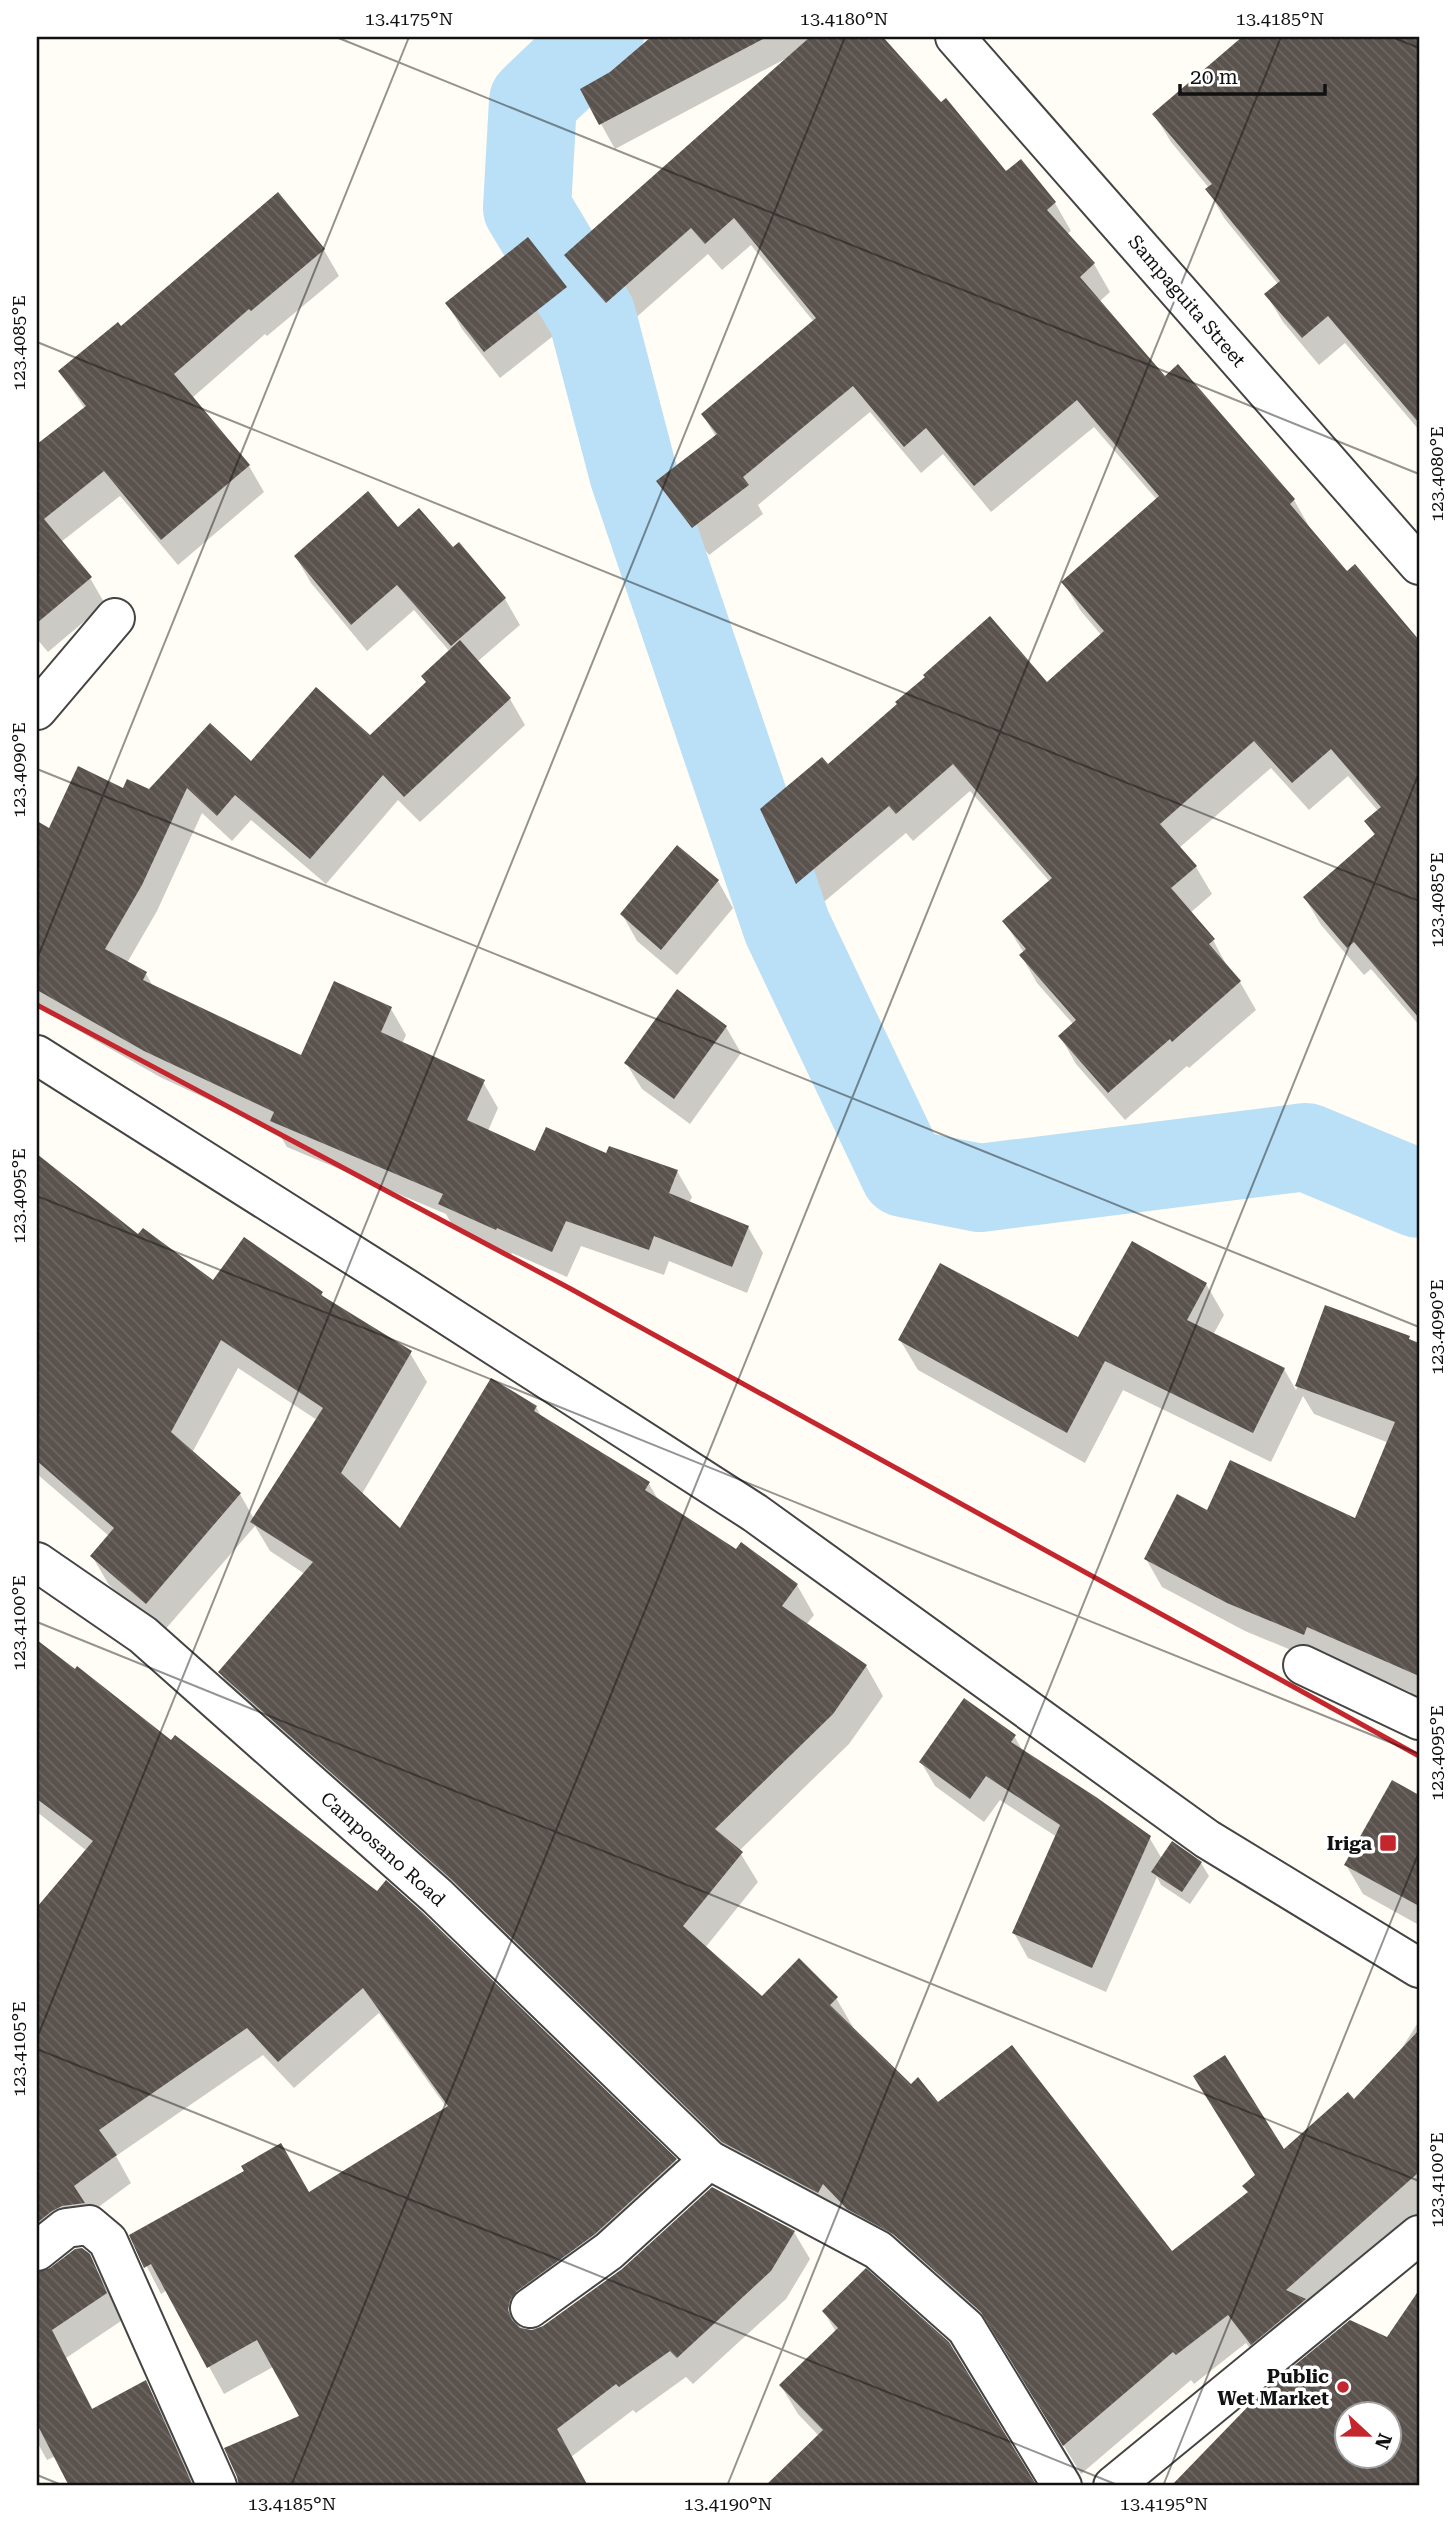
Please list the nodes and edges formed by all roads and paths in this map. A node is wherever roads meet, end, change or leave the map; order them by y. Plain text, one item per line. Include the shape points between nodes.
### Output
1 (956, 37) edge
2 (1419, 565) edge
3 (115, 618) dead end
4 (37, 710) edge
5 (37, 1055) edge
6 (37, 1562) edge
7 (1303, 1665) dead end
8 (1419, 1720) edge
9 (1419, 1968) edge
10 (709, 2160) junction
11 (1419, 2235) edge
12 (37, 2251) edge
13 (530, 2308) dead end
14 (218, 2486) edge
15 (1062, 2486) edge
16 (1113, 2486) edge

1 - 2 street, Sampaguita Street
3 - 4 street
5 - 9 street via 755,1513 1207,1839
6 - 10 street, Camposano Road via 143,1635 438,1896
7 - 8 street
10 - 13 street via 610,2251
10 - 15 street, Camposano Road via 878,2250 965,2328
11 - 16 street
12 - 14 street via 66,2228 89,2225 108,2241

